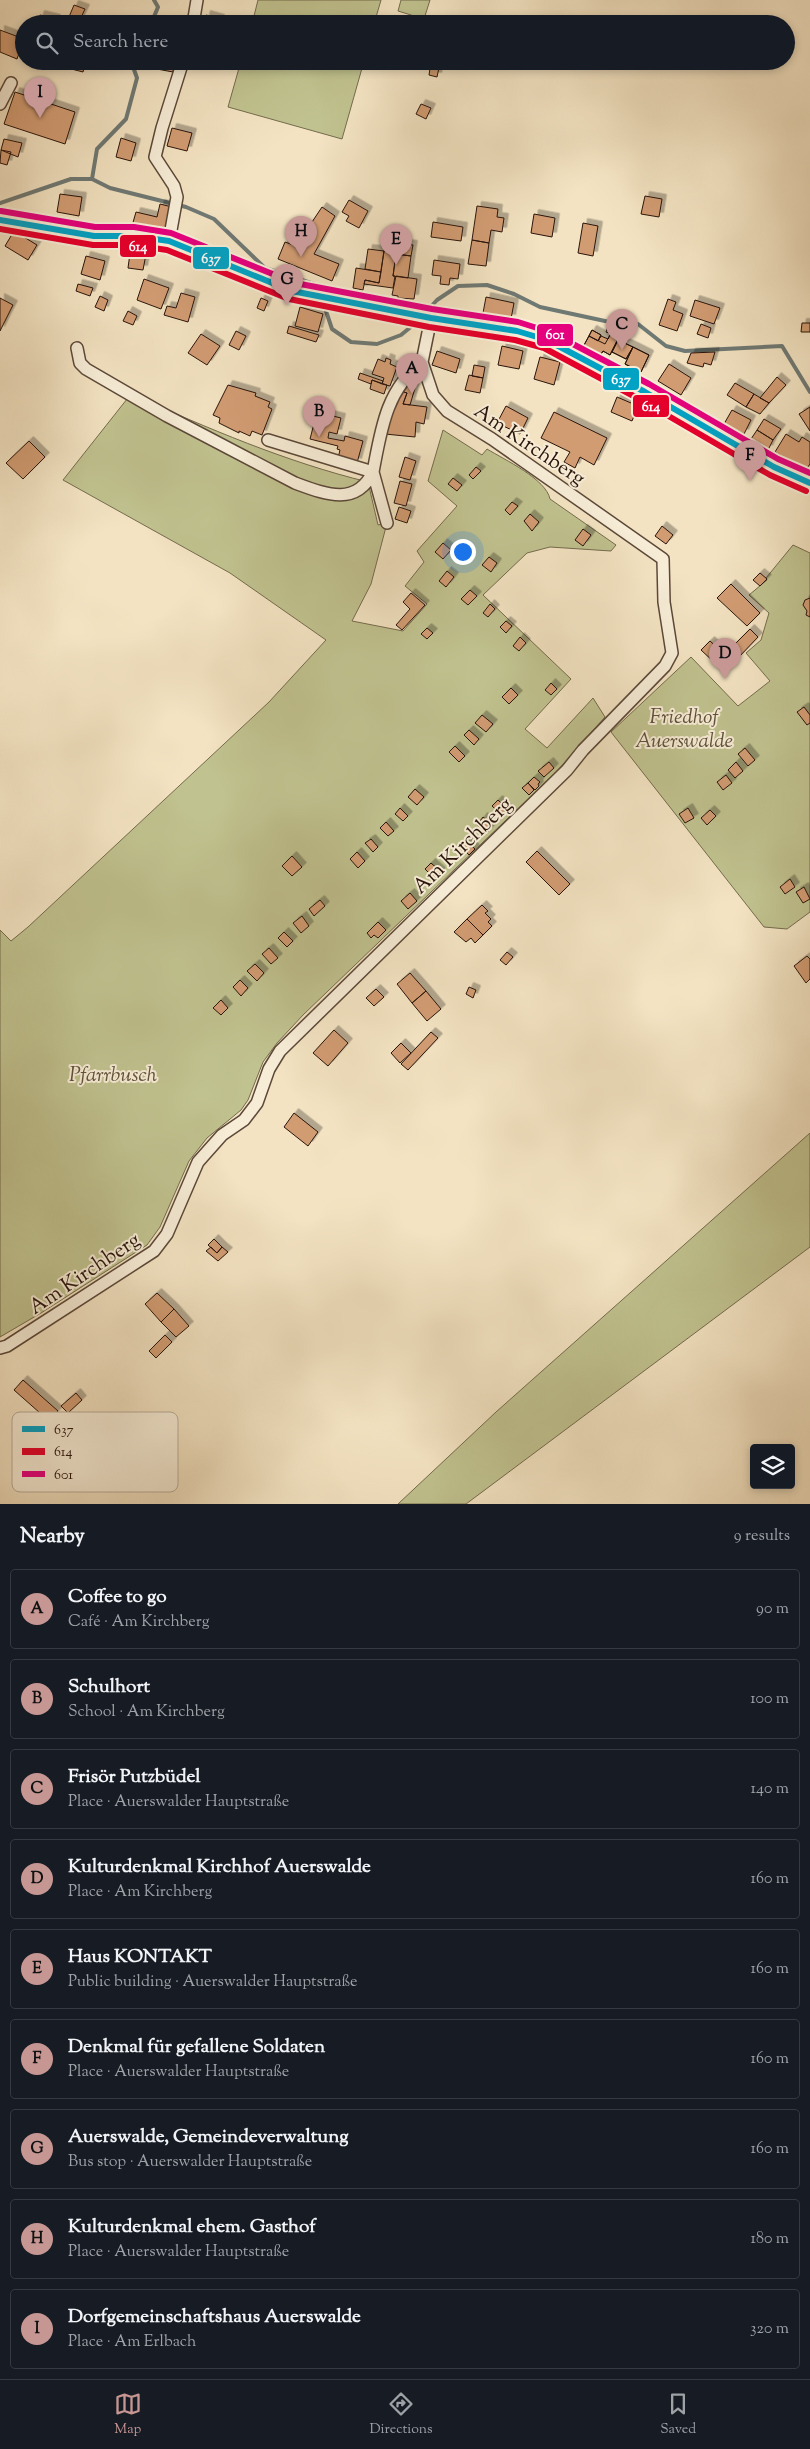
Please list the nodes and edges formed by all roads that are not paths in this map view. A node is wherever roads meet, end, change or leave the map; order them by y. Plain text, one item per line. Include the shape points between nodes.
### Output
1 (197, 0) edge
2 (194, 15) edge
3 (181, 70) edge
4 (11, 83) dead end
5 (0, 104) edge
6 (0, 220) edge
7 (169, 241) junction
8 (426, 317) junction
9 (77, 348) dead end
10 (422, 362) junction
11 (268, 440) dead end
12 (373, 472) junction
13 (810, 483) edge
14 (387, 523) dead end
15 (0, 1348) edge

1 - 2 street
3 - 7 street via 155,157 174,186 177,198
4 - 5 street
6 - 7 main road via 94,236 134,236
7 - 8 main road via 309,295
8 - 10 street
8 - 13 main road via 517,331 547,340
9 - 12 street via 80,363 86,369 184,426 295,483 346,496 360,490
10 - 12 street via 409,372 383,419
10 - 15 street, Am Kirchberg via 434,394 447,411 663,559 664,602 672,653 665,666 567,770 280,1051 269,1069 257,1103 244,1120 222,1135 198,1162 167,1234 154,1251
11 - 12 street
12 - 14 street

